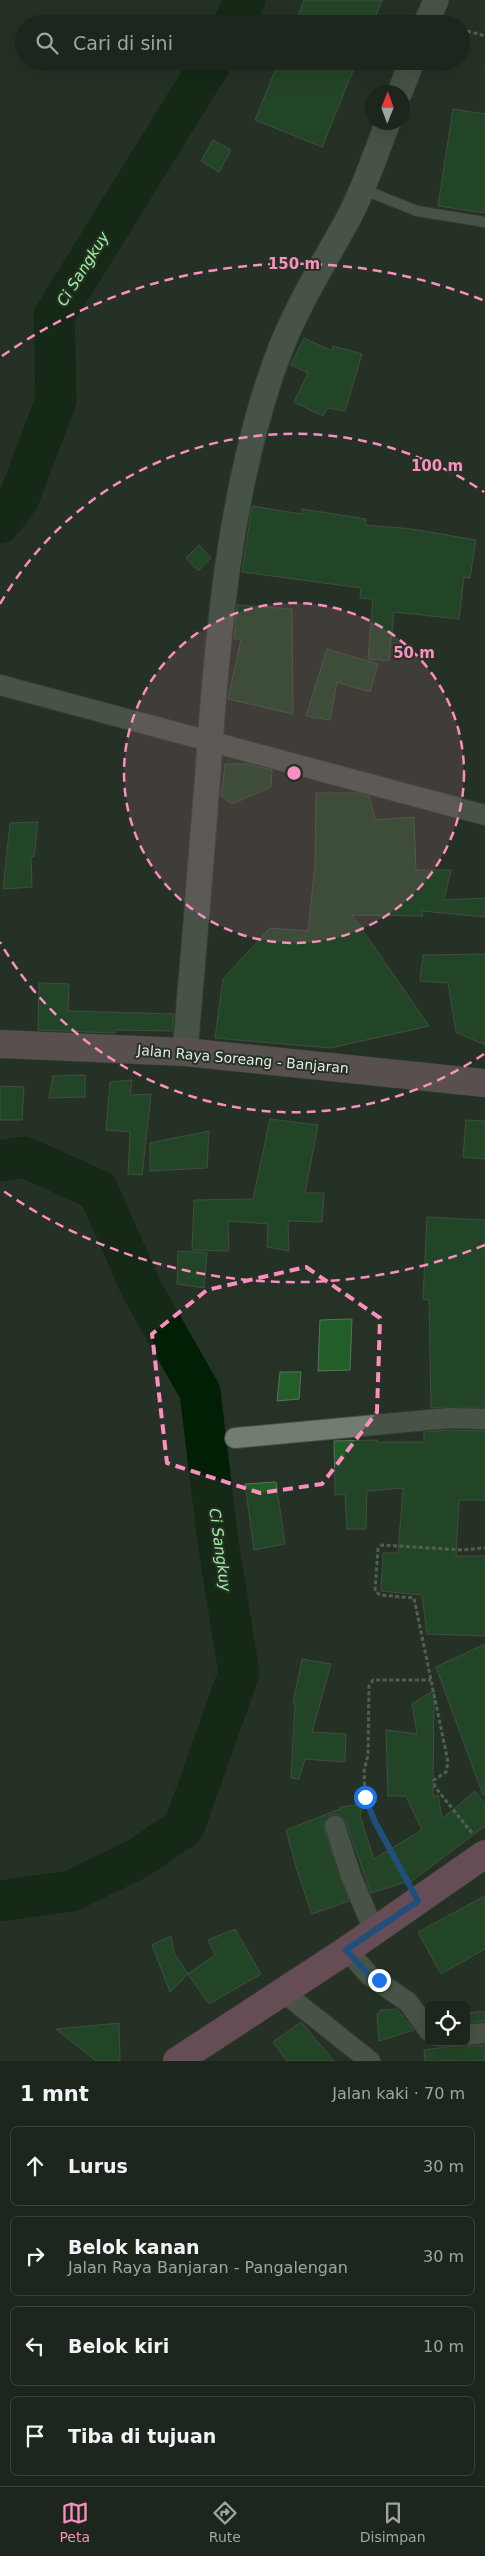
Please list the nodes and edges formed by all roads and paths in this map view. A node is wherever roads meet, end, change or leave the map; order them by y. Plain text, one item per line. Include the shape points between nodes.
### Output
1 (436, 0) edge
2 (430, 15) edge
3 (470, 32) edge
4 (485, 36) edge
5 (409, 70) edge
6 (403, 85) edge
7 (385, 130) edge
8 (362, 189) junction
9 (485, 222) edge
10 (0, 685) edge
11 (210, 741) junction
12 (485, 815) edge
13 (0, 1044) edge
14 (185, 1052) junction
15 (485, 1083) edge
16 (485, 1419) edge
17 (235, 1438) dead end
18 (485, 1548) edge
19 (431, 1680) junction
20 (335, 1826) dead end
21 (482, 1848) edge
22 (418, 1901) junction
23 (374, 1931) junction
24 (346, 1950) junction
25 (285, 1991) junction
26 (425, 2025) edge
27 (485, 2033) edge
28 (470, 2035) edge
29 (177, 2061) edge
30 (370, 2061) edge

1 - 2 street
3 - 4 path
5 - 6 street
7 - 8 street
8 - 9 lane via 417,211
8 - 11 street via 302,300 276,359 258,423 241,491 224,600
10 - 11 street
11 - 12 street
11 - 14 street
13 - 14 main road, Jalan Raya Soreang - Banjaran
14 - 15 main road, Jalan Raya Soreang - Banjaran
16 - 17 street via 449,1418
18 - 19 path via 463,1550 382,1545 378,1548 375,1591 380,1595 414,1598
19 - 21 path via 448,1762 446,1772 434,1780 435,1786
19 - 22 path via 373,1680 369,1686 365,1797
20 - 23 street
21 - 22 main road
22 - 23 main road
23 - 24 main road
24 - 25 main road
24 - 26 street via 370,1976 408,2002
25 - 29 main road
25 - 30 street
27 - 28 street

